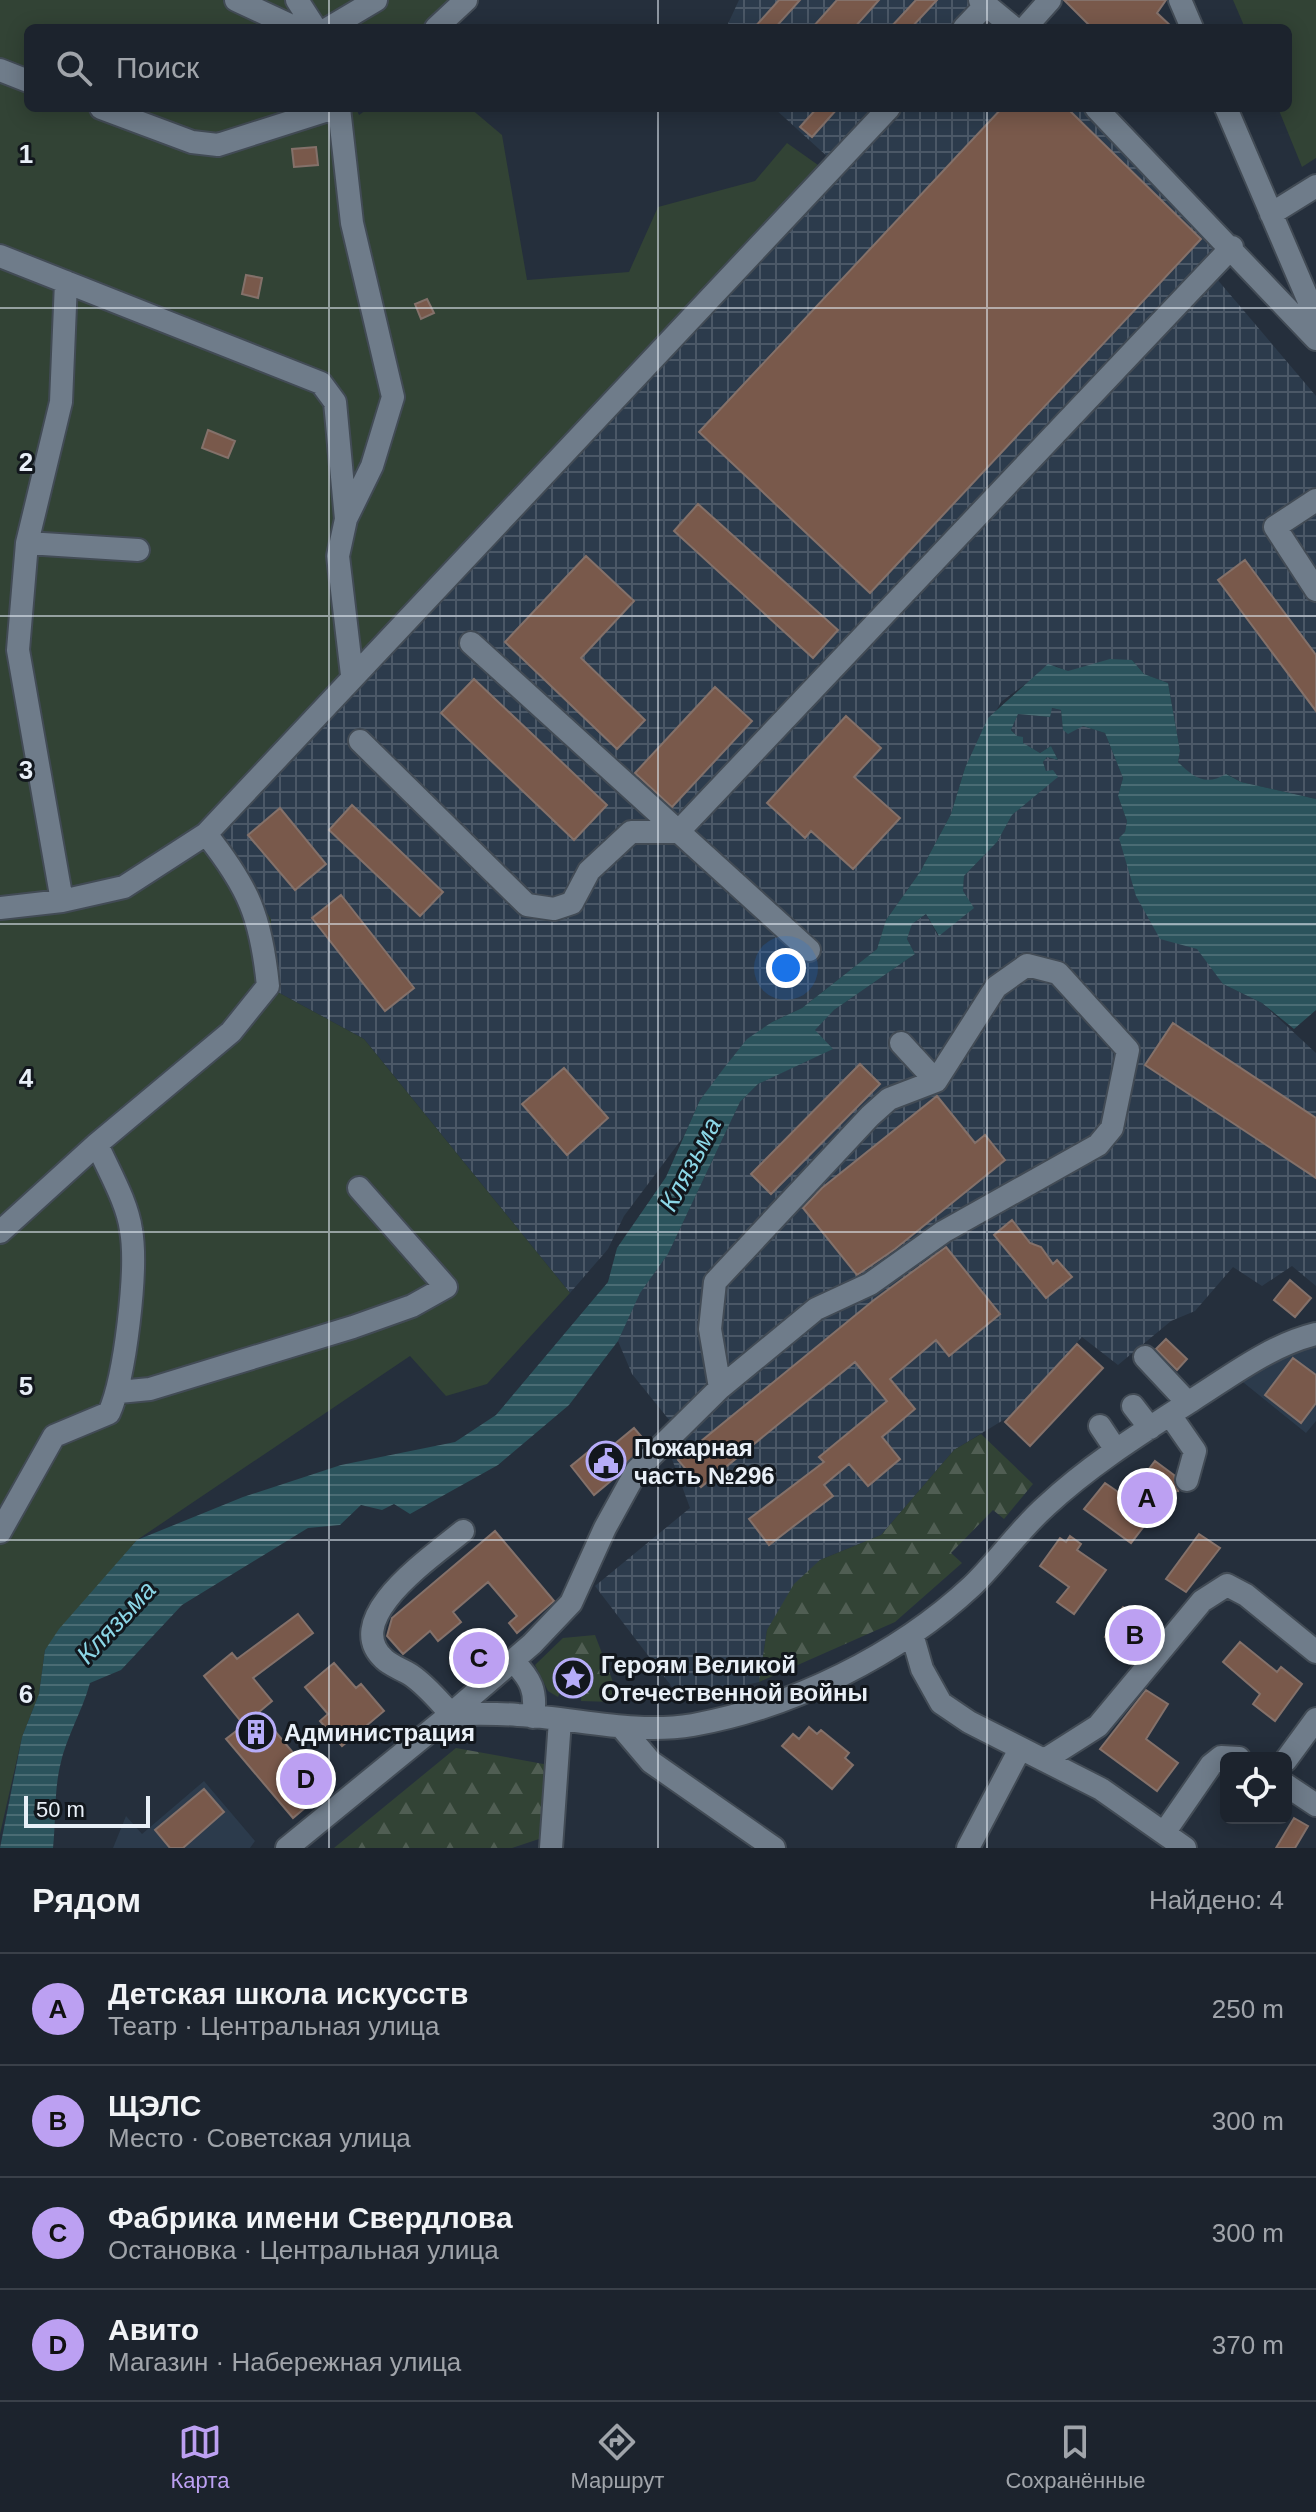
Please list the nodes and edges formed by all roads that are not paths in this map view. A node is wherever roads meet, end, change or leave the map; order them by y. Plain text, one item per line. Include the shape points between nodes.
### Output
1 (236, 0) edge
2 (297, 0) edge
3 (376, 0) edge
4 (466, 0) edge
5 (1050, 0) edge
6 (1180, 0) edge
7 (983, 2) edge
8 (303, 24) edge
9 (309, 24) edge
10 (318, 24) edge
11 (440, 24) edge
12 (967, 24) edge
13 (1009, 24) edge
14 (1029, 24) edge
15 (1190, 24) edge
16 (0, 70) edge
17 (24, 79) edge
18 (112, 112) edge
19 (324, 112) edge
20 (338, 112) edge
21 (885, 112) edge
22 (1100, 112) edge
23 (1228, 112) edge
24 (1316, 186) edge
25 (1271, 214) junction
26 (1232, 247) junction
27 (0, 256) edge
28 (66, 282) junction
29 (1316, 318) edge
30 (1316, 339) edge
31 (1316, 500) edge
32 (346, 519) junction
33 (27, 543) junction
34 (138, 550) dead end
35 (1316, 590) edge
36 (471, 643) dead end
37 (352, 675) junction
38 (360, 741) dead end
39 (678, 832) junction
40 (206, 834) junction
41 (62, 901) junction
42 (0, 908) edge
43 (809, 950) dead end
44 (901, 1043) dead end
45 (936, 1081) junction
46 (97, 1144) junction
47 (359, 1188) dead end
48 (0, 1232) edge
49 (1316, 1334) edge
50 (1145, 1357) dead end
51 (720, 1388) junction
52 (119, 1392) junction
53 (1133, 1406) dead end
54 (1179, 1409) junction
55 (1100, 1426) dead end
56 (1150, 1428) junction
57 (1116, 1450) junction
58 (1187, 1480) dead end
59 (463, 1531) dead end
60 (0, 1532) edge
61 (912, 1634) junction
62 (1316, 1652) edge
63 (513, 1661) junction
64 (451, 1714) junction
65 (533, 1717) junction
66 (1316, 1719) edge
67 (560, 1720) junction
68 (623, 1729) junction
69 (1020, 1749) junction
70 (1292, 1752) edge
71 (1220, 1758) edge
72 (1046, 1759) junction
73 (1292, 1789) edge
74 (1316, 1805) edge
75 (1164, 1833) junction
76 (287, 1848) edge
77 (551, 1848) edge
78 (774, 1848) edge
79 (968, 1848) edge
80 (1185, 1848) edge

1 - 8 street
2 - 9 street
3 - 10 street
4 - 11 street
5 - 14 street
6 - 15 street
7 - 12 street
7 - 13 street
16 - 17 street
18 - 19 street via 192,142 218,145
20 - 32 street via 352,223 393,397 372,466
21 - 37 street
22 - 26 street
23 - 25 street
24 - 25 street
25 - 29 street
26 - 30 street
26 - 39 street
27 - 28 street
28 - 32 street via 321,383 335,402
28 - 33 street via 61,402
31 - 35 street via 1275,527
32 - 37 street via 338,556
33 - 34 street
33 - 41 street via 18,650
36 - 39 street
37 - 40 street
38 - 39 street via 527,905 554,909 572,903 589,871 631,832
39 - 43 street
40 - 41 street via 124,887
40 - 46 street via 237,874 257,913 268,986 231,1032
41 - 42 street
44 - 45 street
45 - 51 street via 889,1099 715,1282 710,1329
45 - 51 street via 996,987 1027,965 1058,973 1128,1050 1112,1128 1098,1145 943,1232 870,1284 816,1309
46 - 48 street
46 - 52 street via 131,1229
47 - 52 street via 446,1287 412,1306 353,1327 150,1389
49 - 54 street via 1263,1355
50 - 54 street
51 - 63 street via 637,1470 571,1603
52 - 60 street via 109,1413 54,1436
53 - 56 street
54 - 56 street
54 - 58 street via 1195,1451
55 - 57 street
56 - 57 street
57 - 61 street via 1044,1508 974,1584
59 - 64 street via 392,1592 372,1629 374,1647 385,1661 430,1689
61 - 68 street via 806,1690 751,1710 692,1725
61 - 69 street via 922,1669 941,1703
62 - 72 street via 1227,1585 1202,1601 1098,1726
63 - 64 street
63 - 65 street via 532,1682
64 - 65 street
64 - 76 street
65 - 67 street
66 - 70 street
67 - 68 street
67 - 77 street
68 - 78 street via 651,1762
69 - 72 street
69 - 79 street
71 - 75 street
72 - 75 street
73 - 74 street
75 - 80 street

